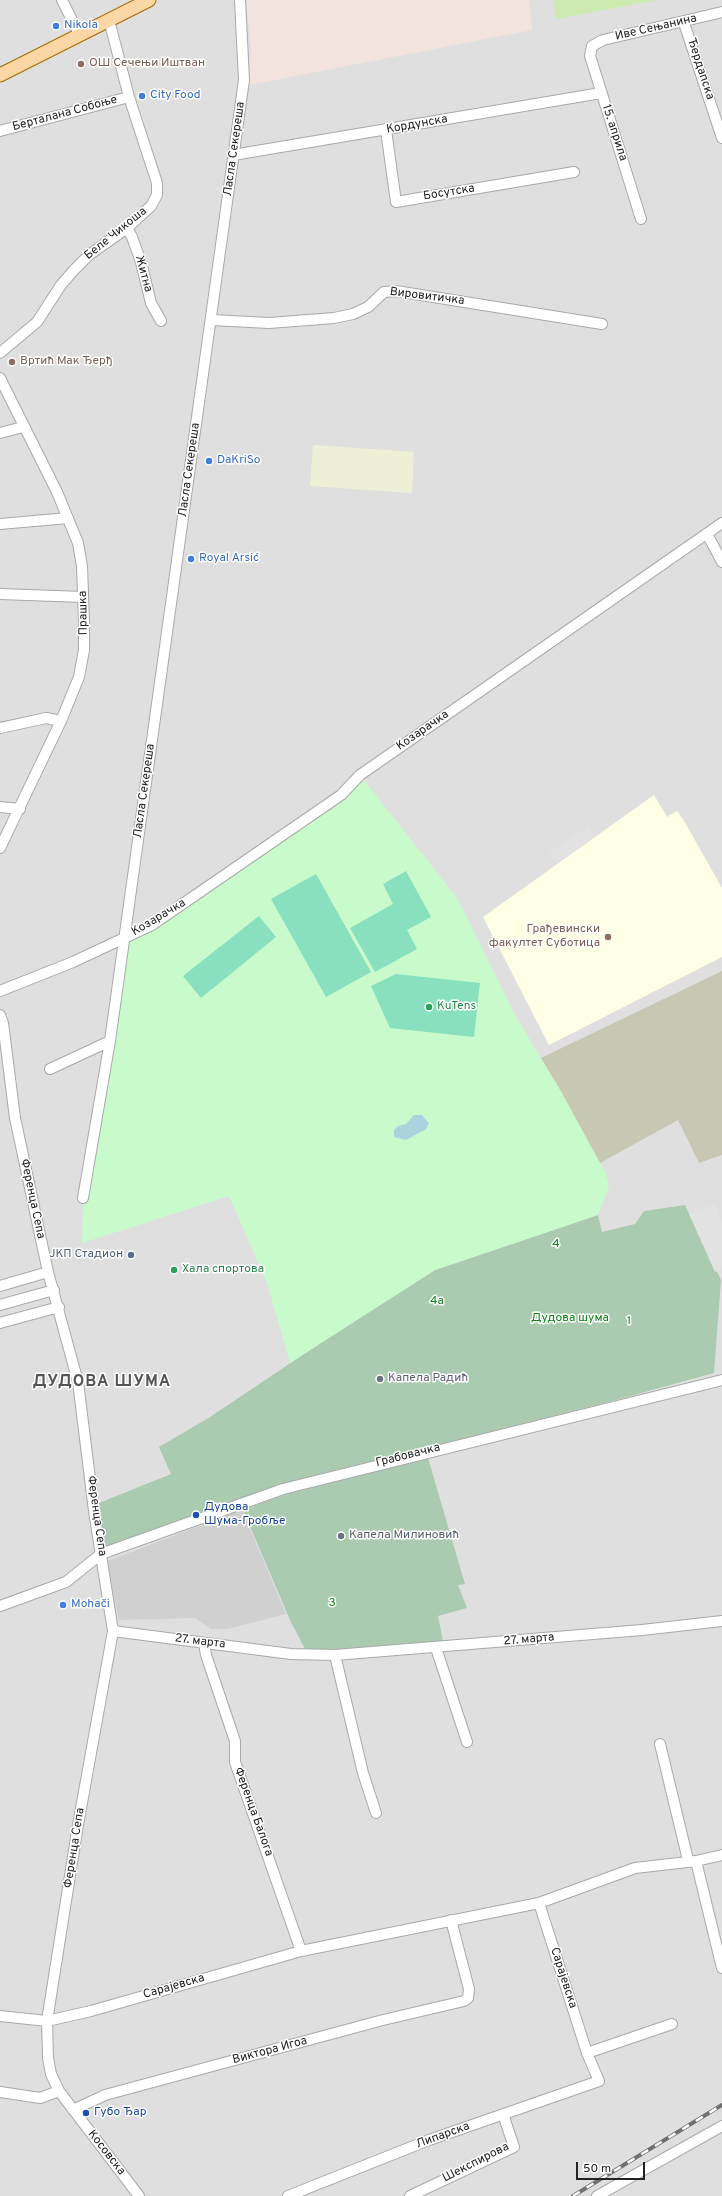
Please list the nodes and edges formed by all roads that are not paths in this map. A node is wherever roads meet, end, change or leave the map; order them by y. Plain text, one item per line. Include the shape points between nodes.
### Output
1 (62, 0) edge
2 (149, 0) edge
3 (240, 0) edge
4 (722, 12) edge
5 (109, 20) junction
6 (684, 22) junction
7 (79, 34) junction
8 (592, 46) joint
9 (0, 75) edge
10 (601, 93) junction
11 (129, 97) junction
12 (386, 130) junction
13 (0, 131) edge
14 (722, 138) edge
15 (233, 155) junction
16 (574, 172) dead end
17 (641, 219) dead end
18 (126, 228) junction
19 (212, 320) junction
20 (161, 321) dead end
21 (602, 324) dead end
22 (0, 353) edge
23 (0, 378) edge
24 (23, 427) junction
25 (0, 433) edge
26 (68, 518) junction
27 (722, 523) edge
28 (0, 524) edge
29 (707, 534) junction
30 (722, 562) edge
31 (0, 594) edge
32 (83, 597) junction
33 (62, 721) junction
34 (0, 728) edge
35 (0, 807) edge
36 (20, 809) junction
37 (0, 848) edge
38 (124, 939) junction
39 (0, 990) edge
40 (0, 1015) edge
41 (110, 1042) junction
42 (50, 1069) dead end
43 (83, 1198) dead end
44 (48, 1272) junction
45 (0, 1286) edge
46 (54, 1290) junction
47 (0, 1305) edge
48 (59, 1307) junction
49 (0, 1323) edge
50 (722, 1380) edge
51 (101, 1554) junction
52 (0, 1606) edge
53 (722, 1620) edge
54 (113, 1631) junction
55 (204, 1643) junction
56 (436, 1648) junction
57 (335, 1656) junction
58 (467, 1742) dead end
59 (660, 1744) dead end
60 (376, 1813) dead end
61 (722, 1855) edge
62 (692, 1861) junction
63 (539, 1903) junction
64 (451, 1920) junction
65 (301, 1951) junction
66 (722, 1968) edge
67 (0, 2016) edge
68 (47, 2021) junction
69 (672, 2024) dead end
70 (587, 2053) junction
71 (599, 2081) joint
72 (59, 2091) junction
73 (0, 2092) edge
74 (73, 2110) junction
75 (503, 2114) junction
76 (722, 2126) edge
77 (140, 2196) edge
78 (288, 2196) edge
79 (410, 2196) edge
80 (597, 2196) edge

1 - 7 street
2 - 5 main road
3 - 15 street, Ласла Секереша via 244,80
4 - 6 street, Иве Сењанина
5 - 7 main road
5 - 11 street, Беле Чикоша
6 - 8 street, Иве Сењанина via 602,40
6 - 14 street, Ђердапска
7 - 9 main road
8 - 10 street, 15. априла via 590,56
10 - 12 street, Кордунска
10 - 17 street, 15. априла
11 - 13 street, Берталана Собоње
11 - 18 street, Беле Чикоша via 157,183 157,195 151,206
12 - 15 street, Кордунска
12 - 16 street, Босутска via 396,202
15 - 19 street, Ласла Секереша
18 - 20 street, Житна via 141,262 151,303
18 - 22 street, Беле Чикоша via 89,255 61,285 37,322
19 - 21 street, Вировитичка via 269,323 334,318 353,314 368,307 384,292 396,291
19 - 38 street, Ласла Секереша
23 - 24 street, Прашка
24 - 25 street
24 - 26 street, Прашка
26 - 28 street
26 - 32 street, Прашка via 78,543
27 - 29 street, Козарачка
29 - 30 street
29 - 38 street, Козарачка via 360,775 341,795 238,867 152,925
31 - 32 street
32 - 33 street, Прашка via 83,656 79,677
33 - 34 street via 46,718
33 - 36 street, Прашка
35 - 36 street
36 - 37 street, Прашка
38 - 39 street, Козарачка
38 - 41 street
40 - 44 street, Ференца Сепа via 15,1118
41 - 42 street
41 - 43 street
44 - 45 street
44 - 46 street, Ференца Сепа
46 - 47 street
46 - 48 street, Ференца Сепа
48 - 49 street
48 - 51 street, Ференца Сепа via 78,1382
50 - 51 street, Грабовачка via 283,1489
51 - 52 street, Грабовачка via 66,1582
51 - 54 street, Ференца Сепа
53 - 56 street, 27. марта via 642,1630
54 - 55 street, 27. марта
54 - 68 street, Ференца Сепа via 78,1825
55 - 57 street, 27. марта via 291,1654
55 - 65 street, Ференца Балога via 235,1741 235,1762
56 - 57 street, 27. марта
56 - 58 street
57 - 60 street via 363,1773
59 - 62 street
61 - 62 street, Сарајевска
62 - 63 street, Сарајевска via 635,1868
62 - 66 street
63 - 64 street, Сарајевска
63 - 70 street, Сарајевска
64 - 65 street, Сарајевска
64 - 74 street, Виктора Игоа via 469,1989 468,1998 105,2096
65 - 68 street, Сарајевска via 91,2011
67 - 68 street, Сарајевска
68 - 72 street, Косовска via 48,2058 51,2074
69 - 70 street
70 - 71 street, Сарајевска
71 - 75 street, Липарска
72 - 73 street via 40,2098
72 - 74 street, Косовска
74 - 77 street, Косовска
75 - 78 street, Липарска via 429,2140
75 - 79 street, Шекспирова via 514,2147
76 - 80 street

